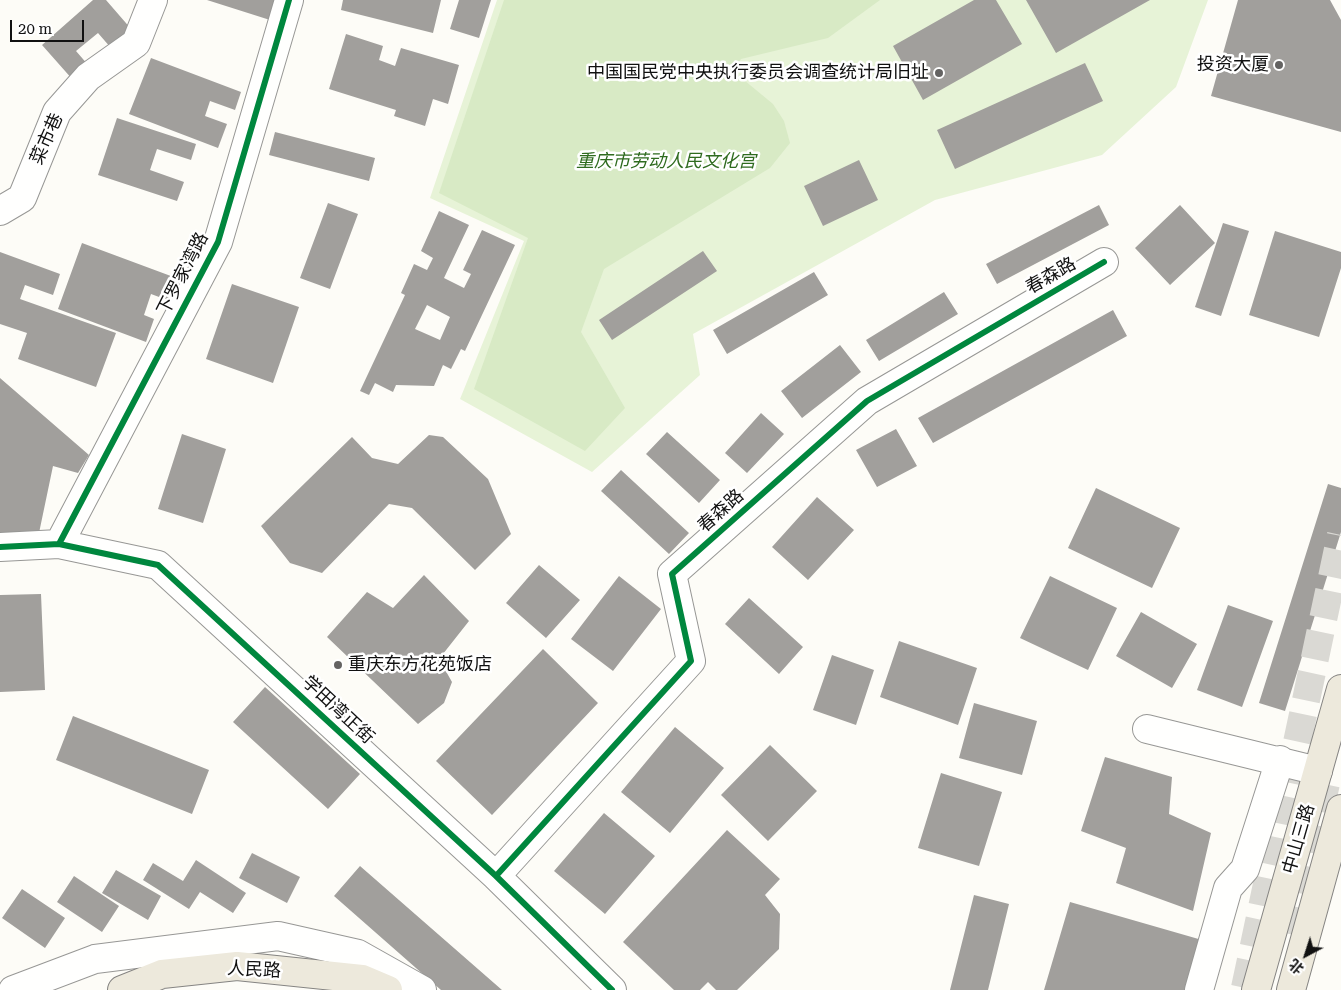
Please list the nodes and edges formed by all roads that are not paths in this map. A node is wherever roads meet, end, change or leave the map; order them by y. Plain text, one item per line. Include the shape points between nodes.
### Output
1 (152, 0) edge
2 (289, 0) edge
3 (0, 211) edge
4 (1104, 262) dead end
5 (59, 544) junction
6 (0, 547) edge
7 (1341, 689) edge
8 (1147, 729) dead end
9 (1280, 760) junction
10 (1318, 771) junction
11 (1339, 822) edge
12 (496, 876) junction
13 (13, 990) edge
14 (122, 990) edge
15 (388, 990) edge
16 (422, 990) edge
17 (612, 990) edge
18 (1199, 990) edge
19 (1256, 990) edge
20 (1290, 990) edge

1 - 3 street, 菜市巷 via 136,43 88,77 57,112 22,198
2 - 5 street, 下罗家湾路 via 218,242
4 - 12 street, 春森路 via 867,401 672,574 691,662
5 - 6 street, 学田湾正街
5 - 12 street, 学田湾正街 via 158,565
7 - 10 main road, 中山三路
8 - 9 street
9 - 10 street
9 - 18 street via 1245,869 1228,888
10 - 19 main road, 中山三路
11 - 20 main road, 中山三路
12 - 17 street, 学田湾正街
13 - 16 street via 95,959 278,936 358,954
14 - 15 main road, 人民路 via 162,974 237,966 362,979

